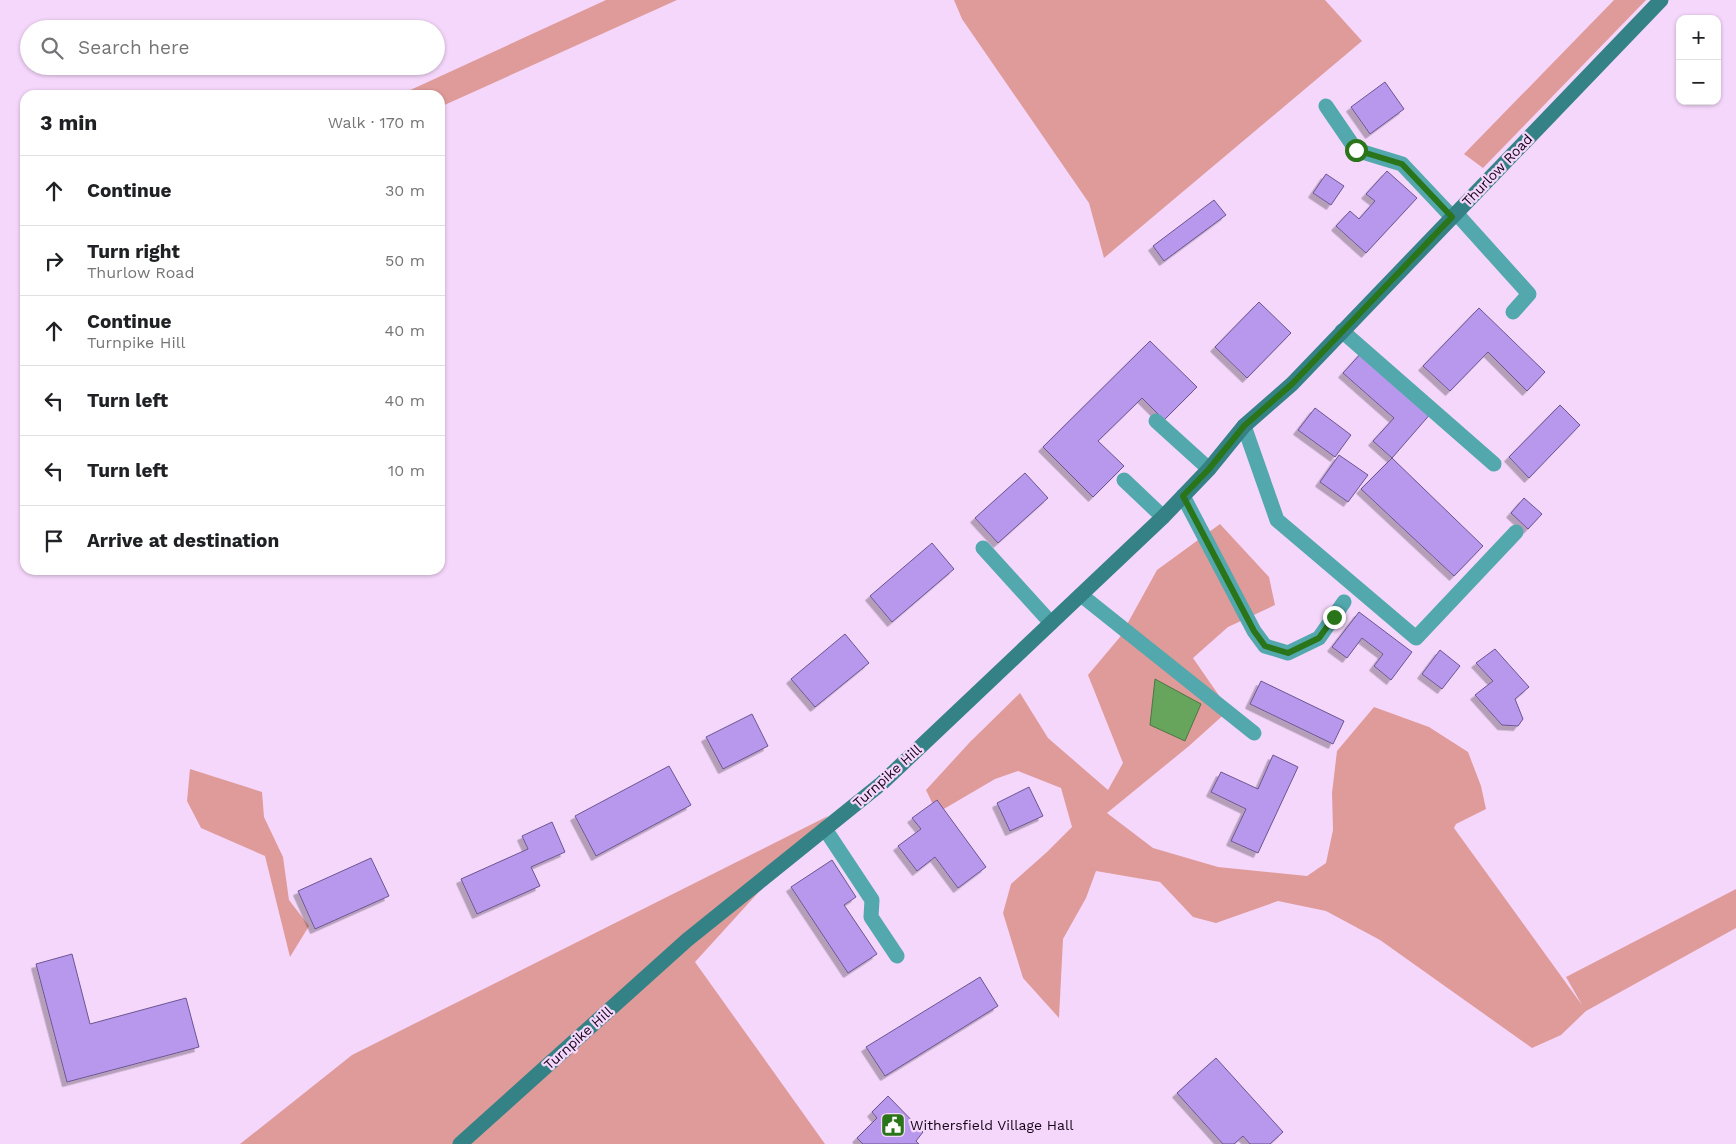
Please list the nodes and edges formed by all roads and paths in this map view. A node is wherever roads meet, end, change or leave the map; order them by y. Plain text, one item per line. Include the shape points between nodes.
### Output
1 (1661, 0) edge
2 (1326, 106) dead end
3 (1454, 215) junction
4 (1513, 312) dead end
5 (1342, 331) junction
6 (1292, 384) joint
7 (1156, 421) dead end
8 (1244, 426) junction
9 (1494, 464) dead end
10 (1209, 469) junction
11 (1124, 480) dead end
12 (1183, 496) junction
13 (1163, 517) junction
14 (1516, 532) dead end
15 (983, 548) dead end
16 (1081, 595) junction
17 (1344, 602) dead end
18 (1051, 623) junction
19 (1254, 733) dead end
20 (825, 829) junction
21 (897, 956) dead end
22 (460, 1144) edge

1 - 3 street, Thurlow Road
2 - 3 lane via 1356,150 1402,164
3 - 4 lane via 1529,294
3 - 5 street, Thurlow Road
5 - 6 street, Thurlow Road
5 - 9 lane
6 - 8 street, Turnpike Hill
7 - 10 lane
8 - 10 street, Turnpike Hill
8 - 14 lane via 1278,520 1416,638
10 - 12 street, Turnpike Hill
11 - 13 lane
12 - 13 street, Turnpike Hill
12 - 17 lane via 1265,646 1288,653 1319,638
13 - 16 street, Turnpike Hill
15 - 18 lane
16 - 18 street, Turnpike Hill
16 - 19 lane
18 - 20 street, Turnpike Hill via 882,783
20 - 21 lane via 872,900 871,916
20 - 22 street, Turnpike Hill via 688,940

